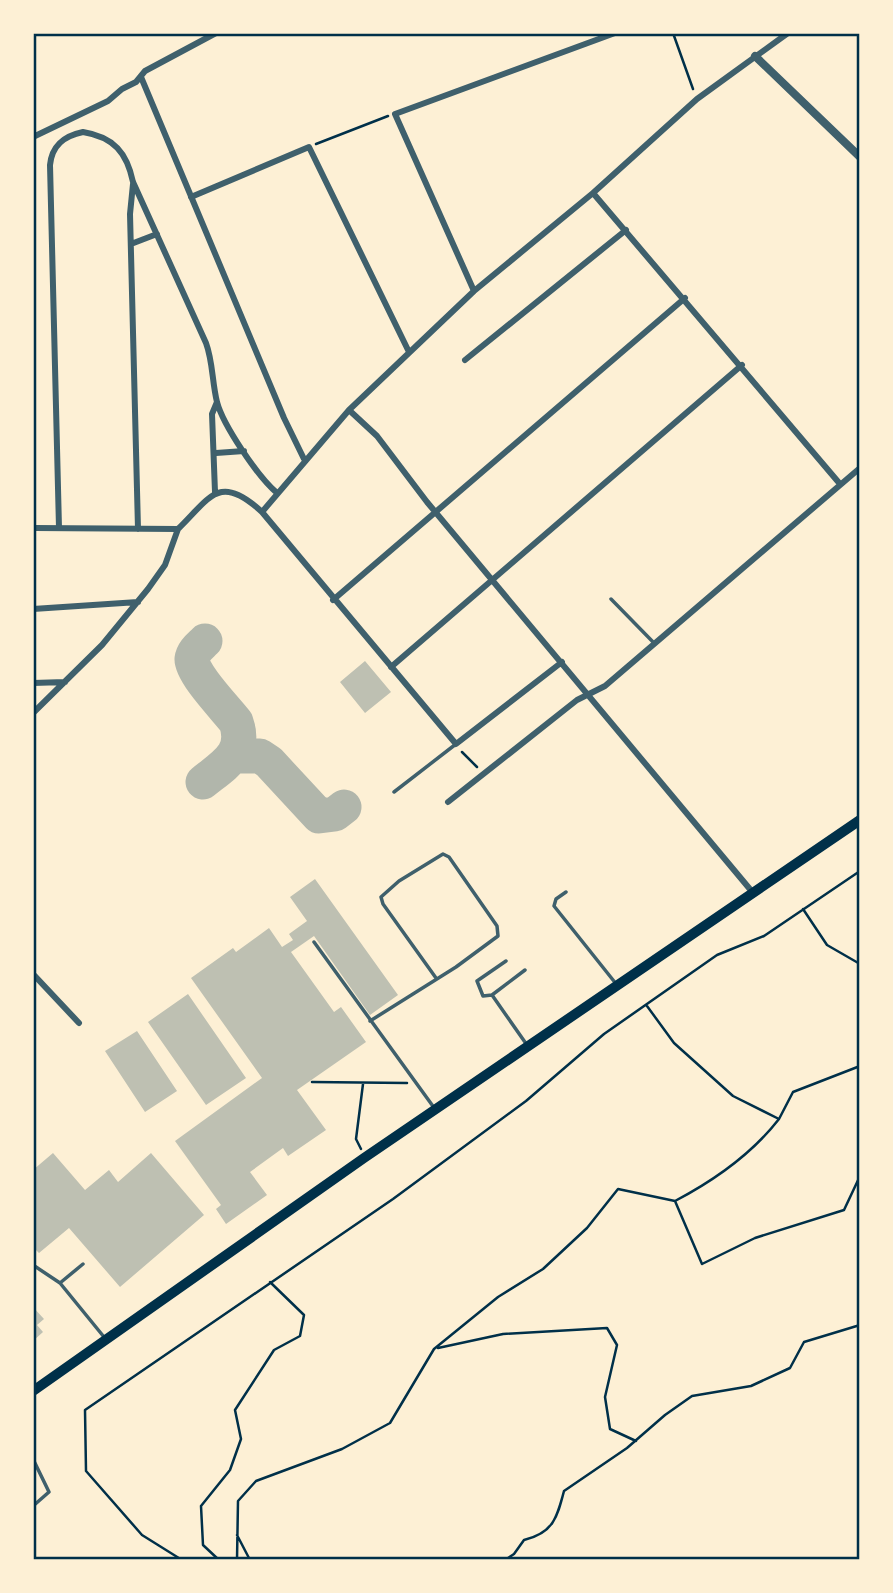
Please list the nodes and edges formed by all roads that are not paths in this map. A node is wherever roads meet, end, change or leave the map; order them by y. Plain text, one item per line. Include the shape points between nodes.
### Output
1 (216, 33) edge
2 (615, 33) edge
3 (788, 33) edge
4 (755, 56) junction
5 (141, 77) junction
6 (33, 137) edge
7 (860, 158) edge
8 (133, 182) junction
9 (593, 193) junction
10 (191, 197) junction
11 (625, 230) junction
12 (157, 234) junction
13 (131, 244) junction
14 (474, 291) junction
15 (685, 298) junction
16 (409, 352) junction
17 (465, 360) dead end
18 (742, 365) junction
19 (217, 402) junction
20 (349, 410) junction
21 (244, 452) junction
22 (216, 453) junction
23 (304, 459) junction
24 (860, 468) edge
25 (840, 484) junction
26 (215, 492) junction
27 (277, 493) junction
28 (262, 512) junction
29 (436, 513) junction
30 (35, 528) edge
31 (59, 528) junction
32 (138, 529) junction
33 (178, 529) junction
34 (492, 580) junction
35 (611, 599) dead end
36 (333, 600) junction
37 (138, 602) junction
38 (33, 609) edge
39 (655, 644) junction
40 (562, 662) junction
41 (391, 667) junction
42 (65, 682) junction
43 (33, 683) edge
44 (589, 693) junction
45 (33, 713) edge
46 (456, 744) junction
47 (394, 792) dead end
48 (448, 803) dead end
49 (860, 820) edge
50 (566, 892) dead end
51 (754, 894) junction
52 (314, 942) dead end
53 (506, 961) dead end
54 (525, 970) dead end
55 (33, 974) edge
56 (436, 978) junction
57 (619, 987) junction
58 (492, 995) junction
59 (370, 1021) junction
60 (79, 1023) dead end
61 (528, 1046) junction
62 (436, 1111) junction
63 (83, 1264) dead end
64 (33, 1265) edge
65 (60, 1283) junction
66 (107, 1340) junction
67 (33, 1391) edge
68 (33, 1459) edge
69 (40, 1471) junction
70 (33, 1476) edge
71 (33, 1506) edge

1 - 5 street
2 - 14 street via 395,114
3 - 4 street
4 - 7 street
4 - 9 street via 697,99
5 - 6 street via 108,101
5 - 10 street
8 - 12 street
8 - 13 street
8 - 31 street via 126,158 100,136 83,132 59,143 51,156
9 - 11 street
9 - 14 street
10 - 16 street via 309,147
10 - 23 street
11 - 15 street
11 - 17 street
12 - 13 street
12 - 19 street via 206,343
13 - 32 street
14 - 16 street
15 - 18 street
15 - 29 street
16 - 20 street
18 - 25 street
18 - 34 street
19 - 21 street
19 - 22 street via 212,414
20 - 23 street
20 - 29 street via 377,436
21 - 22 street
21 - 27 street
22 - 26 street
23 - 27 street
24 - 25 street
25 - 39 street
26 - 28 street via 237,494
26 - 33 street
27 - 28 street
28 - 36 street
29 - 34 street
29 - 36 street
30 - 31 street
31 - 32 street
32 - 33 street
33 - 37 street via 165,565
34 - 40 street
34 - 41 street
35 - 39 lane
36 - 41 street
37 - 38 street
37 - 42 street
39 - 44 street via 605,686
40 - 44 street
40 - 46 street
41 - 46 street
42 - 43 street
42 - 45 street
44 - 48 street
44 - 51 street
46 - 47 lane
49 - 51 main road
50 - 57 lane via 555,901 555,908
51 - 57 main road
52 - 59 lane
53 - 58 lane via 477,981 483,996
54 - 58 lane
55 - 60 street
56 - 56 lane via 499,933 443,853 382,897
56 - 59 lane
57 - 61 main road
58 - 61 lane
59 - 62 lane
61 - 62 main road
62 - 66 main road
63 - 65 lane
64 - 65 lane
65 - 66 lane
66 - 67 main road
68 - 69 lane
69 - 70 lane
69 - 71 lane via 50,1492

